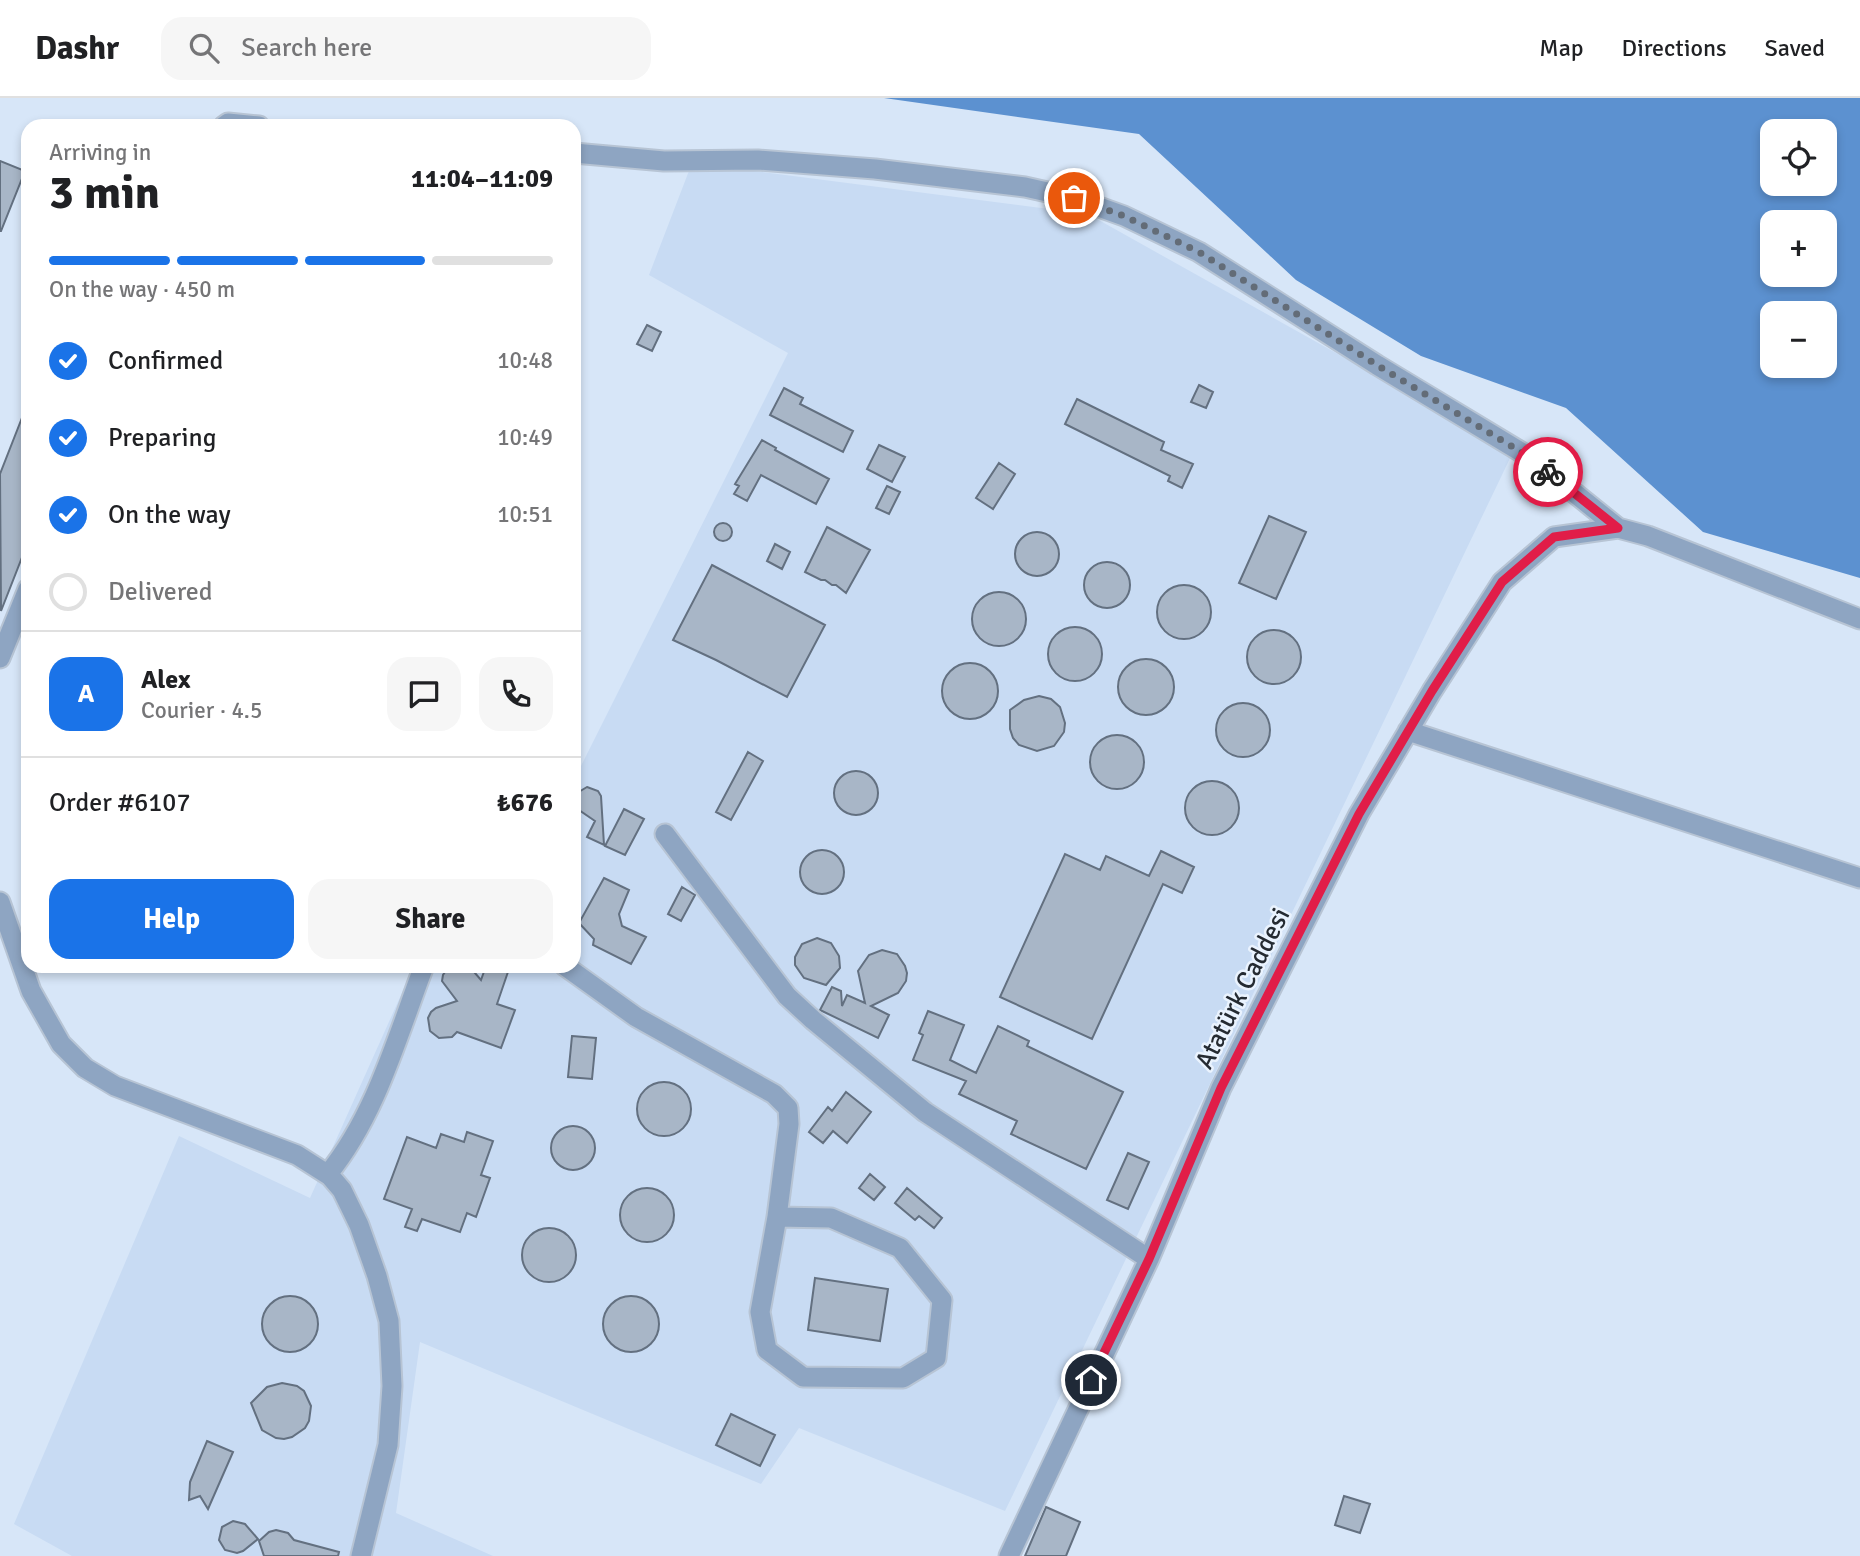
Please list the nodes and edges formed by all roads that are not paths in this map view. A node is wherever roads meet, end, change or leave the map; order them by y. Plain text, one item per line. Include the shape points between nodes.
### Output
1 (581, 154) edge
2 (1618, 528) junction
3 (21, 606) edge
4 (1860, 619) edge
5 (0, 657) edge
6 (1408, 731) junction
7 (665, 834) dead end
8 (1860, 878) edge
9 (0, 902) edge
10 (21, 962) edge
11 (25, 973) edge
12 (421, 973) edge
13 (575, 973) edge
14 (328, 1174) junction
15 (777, 1217) junction
16 (1149, 1259) junction
17 (361, 1556) edge
18 (1009, 1556) edge

1 - 2 street via 875,169 1025,187 1111,211 1199,252 1531,458
2 - 4 street
2 - 6 street, Atatürk Caddesi via 1554,537 1502,582
3 - 5 street
6 - 8 street
6 - 16 street, Atatürk Caddesi via 1359,814 1221,1088
7 - 16 street via 786,996 813,1020 925,1112
9 - 10 street
11 - 14 street via 61,1044 85,1068 115,1086 297,1155
12 - 14 street via 373,1101
13 - 15 street via 636,1017 774,1094 788,1108
14 - 17 street via 342,1190 359,1225 389,1321 392,1386 388,1445
15 - 15 street via 831,1218 900,1248 942,1300 936,1358 903,1378 803,1377 767,1350 760,1312
16 - 18 street, Atatürk Caddesi

